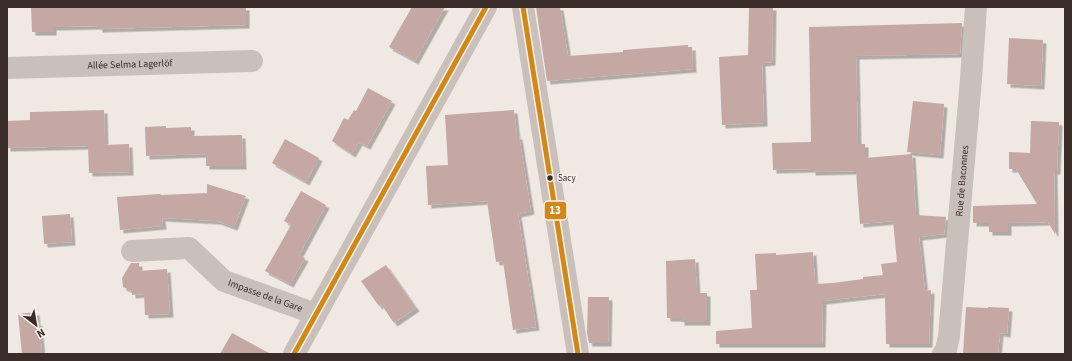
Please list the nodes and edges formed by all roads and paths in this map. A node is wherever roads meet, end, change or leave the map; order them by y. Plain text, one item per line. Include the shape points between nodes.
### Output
1 (486, 7) edge
2 (523, 7) edge
3 (976, 7) edge
4 (252, 61) dead end
5 (7, 68) edge
6 (132, 251) dead end
7 (316, 314) junction
8 (294, 354) edge
9 (578, 354) edge
10 (942, 354) edge

1 - 7 street
2 - 9 street
3 - 10 street, Rue de Baconnes via 949,336 946,350
4 - 5 street, Allée Selma Lagerlöf
6 - 7 street, Impasse de la Gare via 189,248 224,281
7 - 8 street

